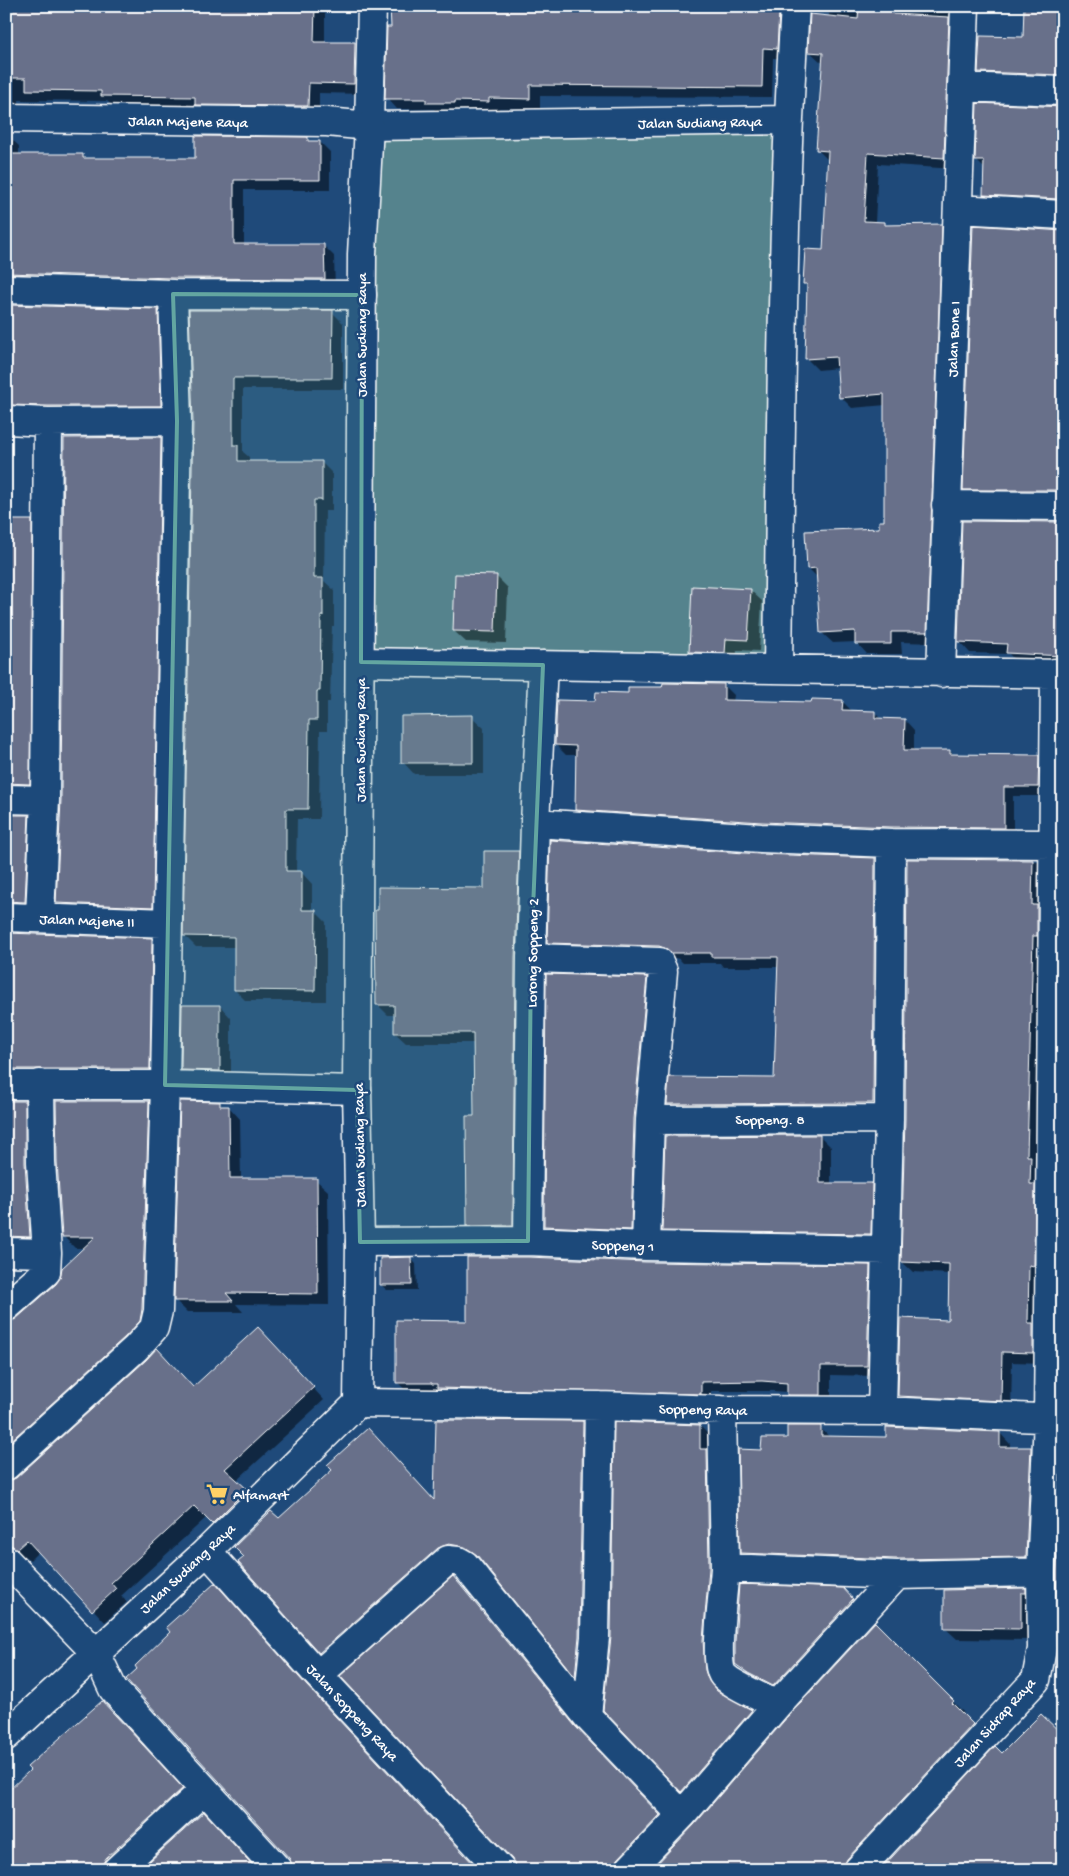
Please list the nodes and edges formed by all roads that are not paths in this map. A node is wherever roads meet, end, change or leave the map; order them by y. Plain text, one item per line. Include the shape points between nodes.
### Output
1 (372, 6) edge
2 (795, 6) edge
3 (965, 6) edge
4 (963, 87) junction
5 (1063, 91) edge
6 (6, 118) edge
7 (788, 120) junction
8 (369, 126) junction
9 (958, 209) junction
10 (1063, 216) edge
11 (6, 289) edge
12 (173, 294) junction
13 (362, 295) junction
14 (6, 420) edge
15 (177, 421) junction
16 (48, 422) junction
17 (946, 505) junction
18 (1063, 506) edge
19 (361, 662) junction
20 (543, 665) junction
21 (778, 668) junction
22 (941, 672) junction
23 (1059, 673) edge
24 (6, 799) edge
25 (45, 800) junction
26 (535, 823) junction
27 (891, 843) junction
28 (1054, 844) junction
29 (6, 917) edge
30 (40, 917) junction
31 (168, 923) junction
32 (531, 958) junction
33 (40, 1084) junction
34 (6, 1085) edge
35 (165, 1085) junction
36 (357, 1090) junction
37 (889, 1119) junction
38 (650, 1120) junction
39 (528, 1241) junction
40 (360, 1242) junction
41 (646, 1246) junction
42 (886, 1250) junction
43 (6, 1252) edge
44 (47, 1253) junction
45 (6, 1307) edge
46 (358, 1402) junction
47 (599, 1406) junction
48 (722, 1410) junction
49 (882, 1411) junction
50 (1055, 1419) edge
51 (6, 1466) edge
52 (207, 1551) junction
53 (6, 1560) edge
54 (726, 1568) junction
55 (1041, 1572) junction
56 (897, 1575) junction
57 (96, 1653) junction
58 (318, 1676) junction
59 (777, 1705) junction
60 (587, 1716) junction
61 (6, 1736) edge
62 (204, 1790) junction
63 (682, 1815) junction
64 (118, 1870) edge
65 (278, 1870) edge
66 (501, 1870) edge
67 (629, 1870) edge
68 (858, 1870) edge

1 - 8 street
2 - 7 street
3 - 4 street, Jalan Bone I
4 - 5 street
4 - 9 street, Jalan Bone I
6 - 8 street, Jalan Majene Raya via 327,122
7 - 8 street, Jalan Sudiang Raya
7 - 21 street
8 - 13 street, Jalan Sudiang Raya
9 - 10 street
9 - 17 street, Jalan Bone I
11 - 12 street
12 - 13 street
12 - 15 street
13 - 19 street, Jalan Sudiang Raya
14 - 16 street
15 - 16 street
15 - 31 street
16 - 25 street
17 - 18 street
17 - 22 street, Jalan Bone I
19 - 20 street
19 - 36 street, Jalan Sudiang Raya
20 - 21 street
20 - 26 street, Lorong Soppeng 2
21 - 22 street
22 - 23 street
23 - 28 street, Jalan Sidrap Raya
24 - 25 street
25 - 30 street
26 - 27 street
26 - 32 street, Lorong Soppeng 2
27 - 28 street
27 - 37 street
28 - 50 street, Jalan Sidrap Raya
29 - 30 street, Jalan Majene II
30 - 31 street, Jalan Majene II
31 - 35 street
32 - 38 street via 659,962 663,971
32 - 39 street, Lorong Soppeng 2
33 - 34 street
33 - 35 street
33 - 44 street
35 - 36 street
35 - 51 street via 158,1312 154,1328
36 - 40 street, Jalan Sudiang Raya
37 - 38 street, Soppeng. 8
37 - 42 street
38 - 41 street
39 - 40 street, Soppeng 1
39 - 41 street, Soppeng 1
40 - 46 street, Jalan Sudiang Raya
41 - 42 street, Soppeng 1
42 - 49 street
43 - 44 street
44 - 45 street via 46,1272
46 - 47 street, Soppeng Raya
46 - 52 street, Jalan Sudiang Raya
47 - 48 street, Soppeng Raya
47 - 60 street via 594,1637
48 - 49 street, Soppeng Raya
48 - 54 street
49 - 50 street, Soppeng Raya
50 - 55 street, Jalan Sidrap Raya
52 - 57 street, Jalan Sudiang Raya
52 - 58 street, Jalan Soppeng Raya
53 - 57 street
54 - 56 street
54 - 59 street via 718,1658 721,1674
55 - 56 street
55 - 68 street, Jalan Sidrap Raya via 1042,1649 1036,1680
56 - 59 street
57 - 61 street, Jalan Sudiang Raya
57 - 62 street via 113,1689
58 - 60 street via 448,1560 453,1560 465,1565
58 - 66 street, Jalan Soppeng Raya
59 - 63 street
60 - 63 street
62 - 64 street
62 - 65 street
63 - 67 street

